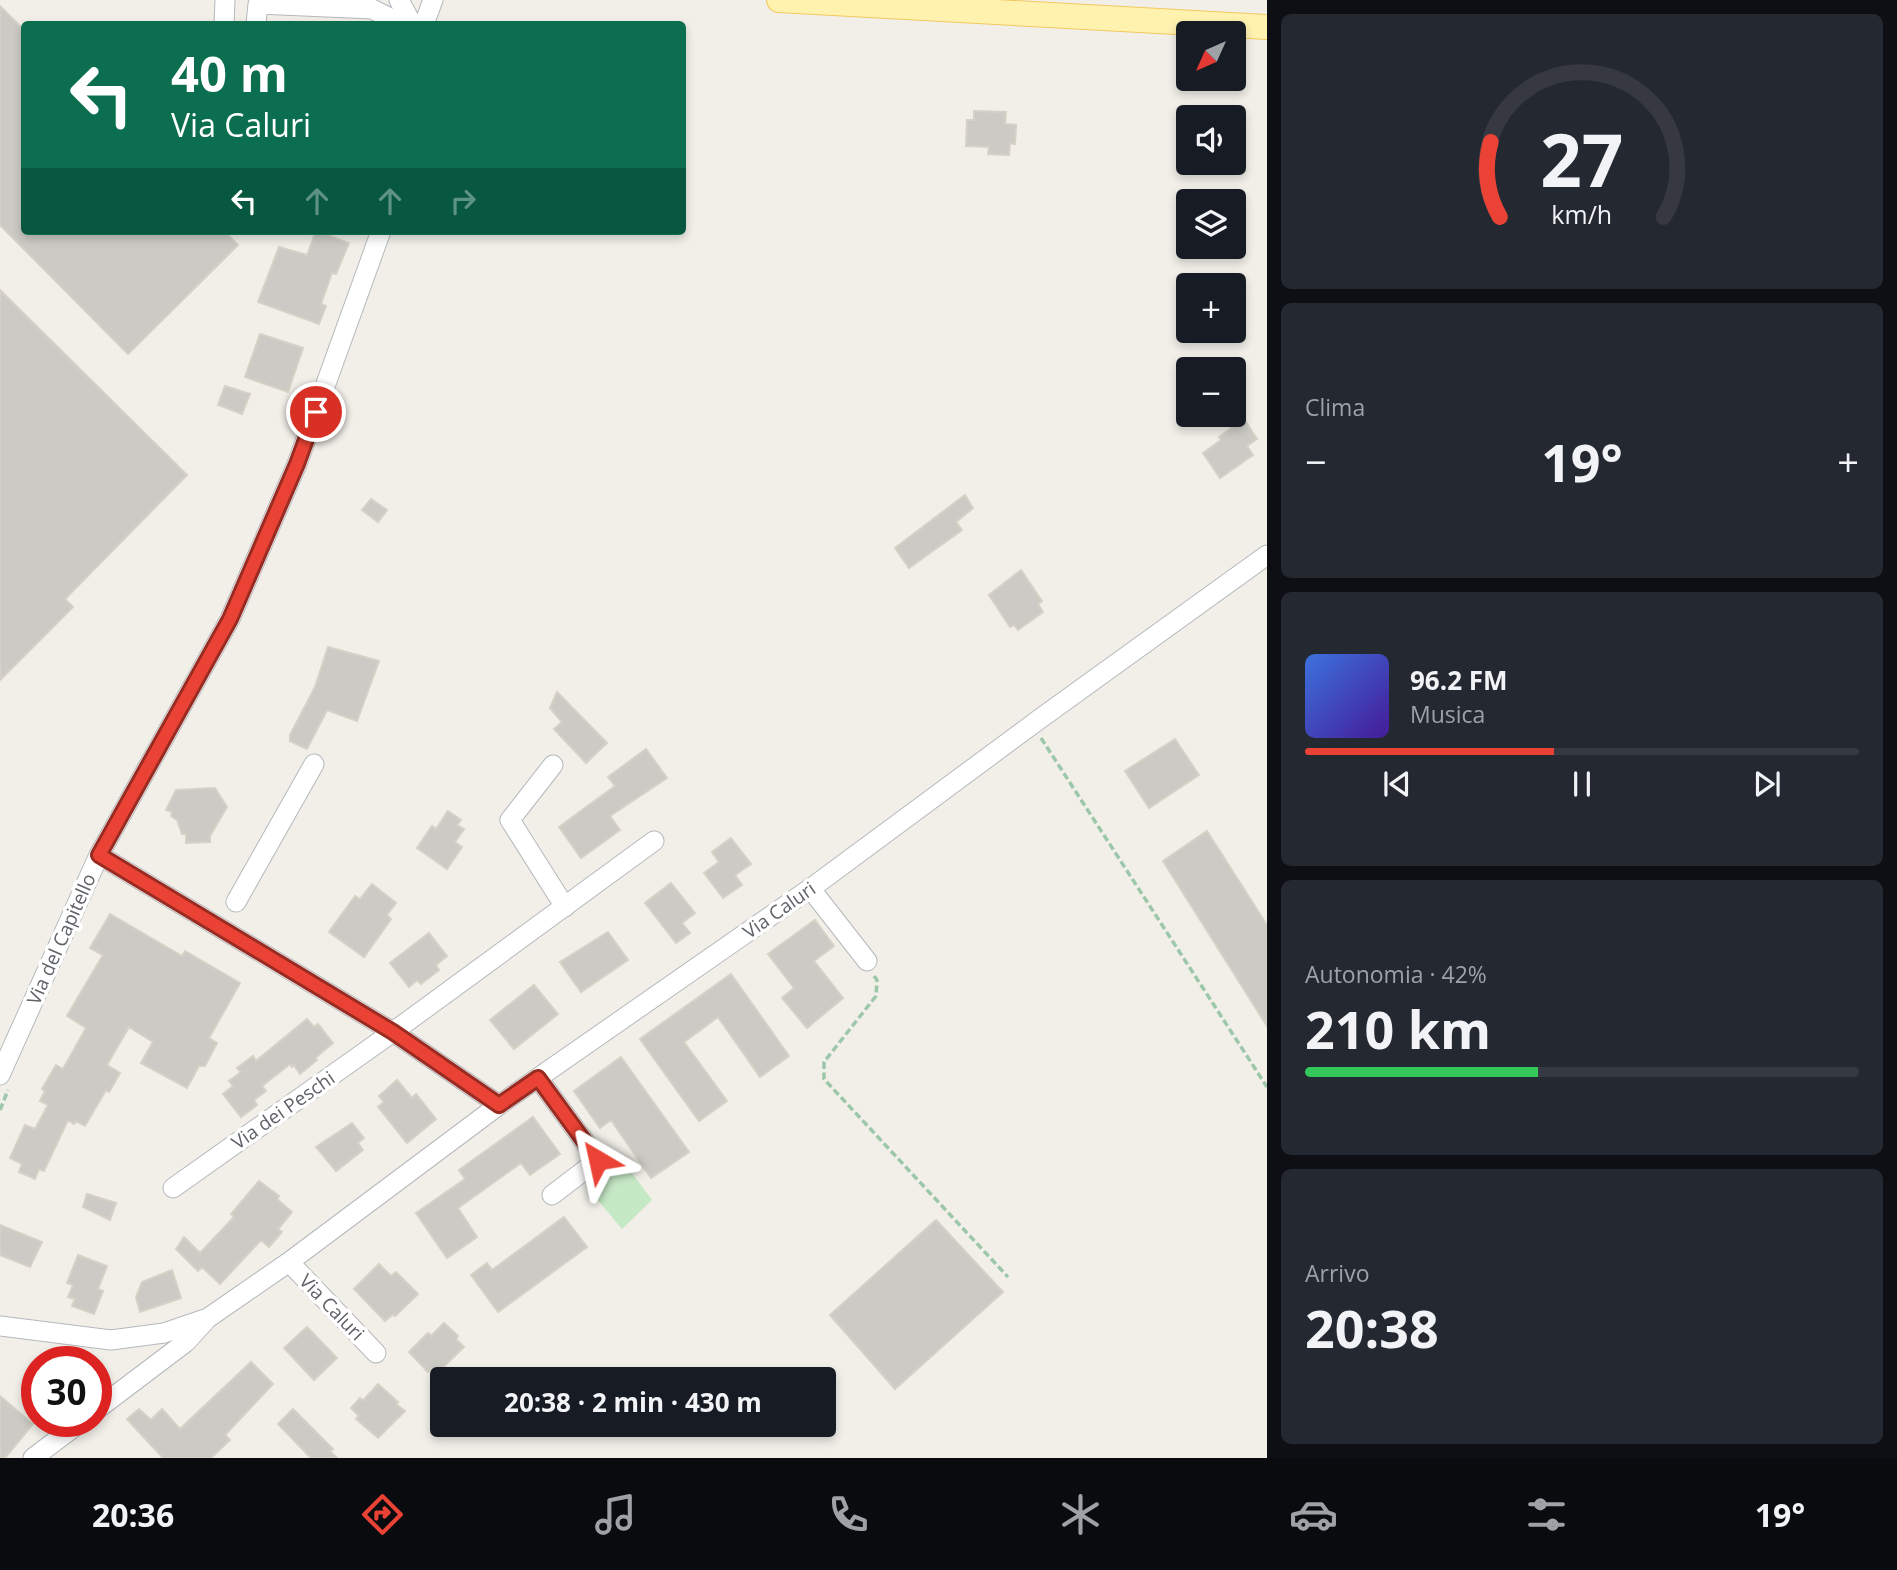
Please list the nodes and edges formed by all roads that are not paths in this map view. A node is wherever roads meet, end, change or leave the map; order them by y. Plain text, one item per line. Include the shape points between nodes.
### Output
1 (225, 0) edge
2 (399, 0) edge
3 (433, 0) edge
4 (779, 0) edge
5 (224, 21) edge
6 (256, 21) edge
7 (390, 21) edge
8 (410, 21) edge
9 (425, 21) edge
10 (1267, 27) edge
11 (380, 235) edge
12 (1267, 555) edge
13 (314, 764) dead end
14 (553, 765) dead end
15 (654, 841) dead end
16 (99, 855) junction
17 (810, 888) junction
18 (236, 902) dead end
19 (565, 907) junction
20 (867, 961) road end
21 (393, 1032) junction
22 (0, 1074) edge
23 (538, 1078) junction
24 (499, 1105) junction
25 (173, 1188) dead end
26 (552, 1195) dead end
27 (289, 1262) junction
28 (208, 1318) junction
29 (0, 1326) edge
30 (376, 1353) dead end
31 (112, 1398) edge
32 (61, 1437) edge
33 (33, 1458) edge

1 - 5 street
2 - 8 street
3 - 9 street
4 - 10 main road
6 - 7 street via 258,4 372,9
11 - 16 street, Via del Capitello via 297,464 230,619
12 - 17 street, Via Caluri
13 - 18 street
14 - 19 street via 510,820
15 - 19 street, Via dei Peschi
16 - 21 street
16 - 22 street, Via del Capitello
17 - 20 street
17 - 23 street, Via Caluri
19 - 21 street, Via dei Peschi
21 - 24 street
21 - 25 street, Via dei Peschi
23 - 24 street, Via Caluri
23 - 26 street via 598,1160
24 - 27 street, Via Caluri
27 - 28 street, Via Caluri
27 - 30 street, Via Caluri
28 - 29 street, Via Caluri via 164,1333 111,1340
28 - 31 street, Via Caluri via 186,1342
32 - 33 street

